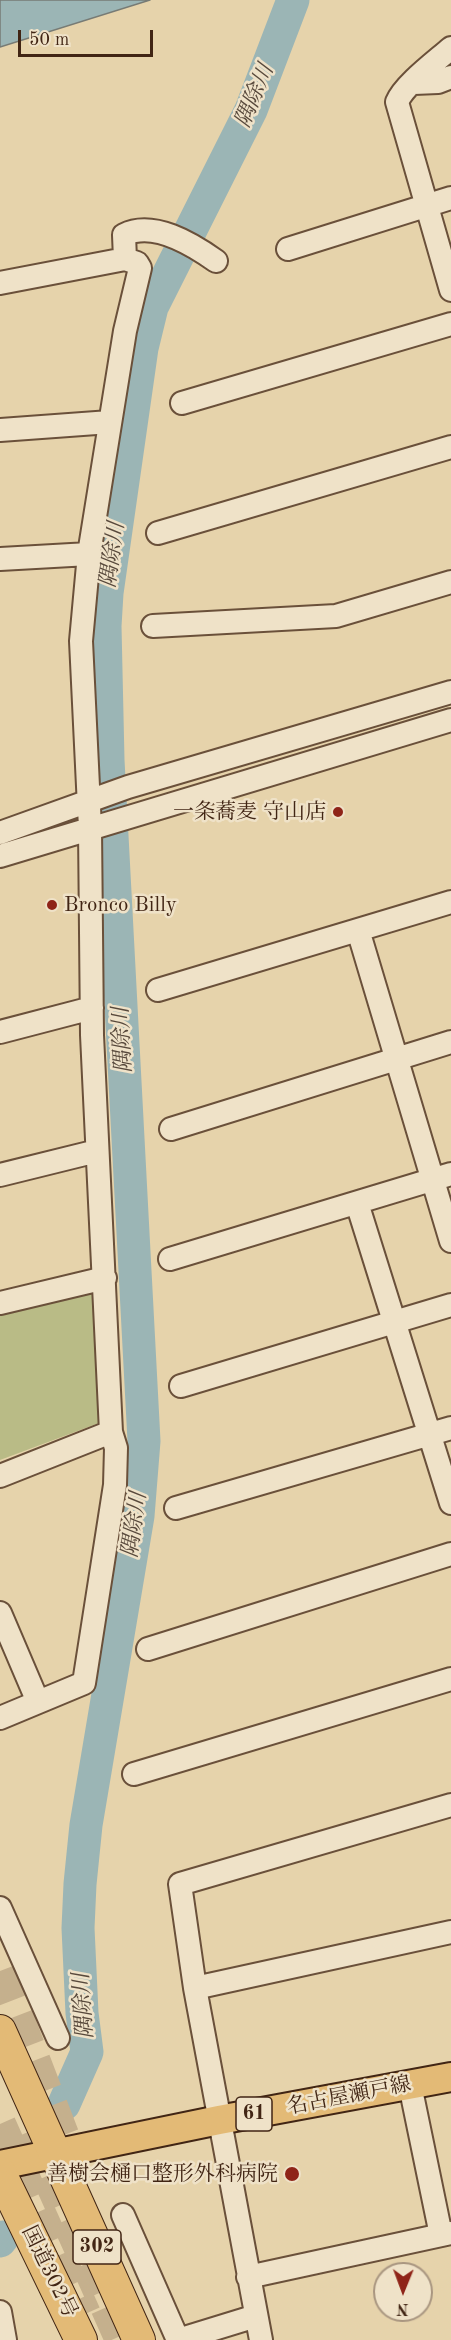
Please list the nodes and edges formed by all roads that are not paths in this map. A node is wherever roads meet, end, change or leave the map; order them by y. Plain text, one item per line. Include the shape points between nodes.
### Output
1 (451, 48) edge
2 (451, 77) edge
3 (414, 83) junction
4 (451, 198) edge
5 (428, 205) junction
6 (288, 249) dead end
7 (213, 258) dead end
8 (125, 259) junction
9 (0, 283) edge
10 (451, 290) edge
11 (451, 324) edge
12 (182, 403) dead end
13 (110, 422) junction
14 (0, 430) edge
15 (451, 447) edge
16 (158, 533) dead end
17 (89, 554) junction
18 (0, 559) edge
19 (451, 582) edge
20 (153, 626) dead end
21 (451, 692) edge
22 (451, 720) edge
23 (88, 802) junction
24 (90, 828) junction
25 (0, 833) edge
26 (0, 856) edge
27 (451, 902) edge
28 (358, 930) junction
29 (158, 990) dead end
30 (92, 1008) junction
31 (0, 1032) edge
32 (451, 1042) edge
33 (396, 1058) junction
34 (171, 1129) dead end
35 (97, 1151) junction
36 (0, 1175) edge
37 (442, 1177) edge
38 (357, 1203) junction
39 (451, 1241) edge
40 (170, 1259) dead end
41 (105, 1278) junction
42 (0, 1303) edge
43 (451, 1305) edge
44 (395, 1321) junction
45 (181, 1386) dead end
46 (441, 1431) edge
47 (111, 1432) junction
48 (0, 1476) edge
49 (451, 1503) edge
50 (176, 1508) dead end
51 (451, 1554) edge
52 (0, 1613) edge
53 (148, 1649) dead end
54 (451, 1679) edge
55 (38, 1702) junction
56 (0, 1718) edge
57 (134, 1774) dead end
58 (451, 1805) edge
59 (1, 1913) edge
60 (451, 1932) edge
61 (195, 1988) junction
62 (0, 2031) edge
63 (58, 2038) dead end
64 (451, 2077) edge
65 (410, 2085) junction
66 (219, 2120) junction
67 (57, 2154) junction
68 (0, 2165) edge
69 (0, 2173) edge
70 (123, 2216) dead end
71 (446, 2234) edge
72 (248, 2277) junction
73 (159, 2302) junction
74 (123, 2304) junction
75 (0, 2312) edge
76 (256, 2316) junction
77 (5, 2340) edge
78 (81, 2340) edge
79 (139, 2340) edge
80 (178, 2340) edge
81 (261, 2340) edge

1 - 3 street
2 - 3 street
3 - 5 street via 402,89 397,102
4 - 5 street
5 - 6 street
5 - 10 street
7 - 8 street via 165,234 134,229 124,235
8 - 9 street
8 - 13 street via 137,263 139,274
11 - 12 street
13 - 14 street
13 - 17 street
15 - 16 street
17 - 18 street
17 - 23 street via 81,641
19 - 20 street via 336,616
21 - 23 street
22 - 24 street
23 - 24 street
23 - 25 street
24 - 26 street
24 - 30 street
27 - 28 street
28 - 29 street
28 - 33 street
30 - 31 street
30 - 35 street
32 - 33 street
33 - 34 street
33 - 37 street
35 - 36 street
35 - 41 street
37 - 38 street
37 - 39 street
38 - 40 street
38 - 44 street
41 - 42 street
41 - 47 street
43 - 44 street
44 - 45 street
44 - 46 street
46 - 49 street
46 - 50 street
47 - 48 street
47 - 55 street via 116,1448 115,1485 84,1683
51 - 53 street
52 - 55 street
54 - 57 street
55 - 56 street
58 - 61 street via 180,1884
59 - 63 street
60 - 61 street
61 - 66 street
62 - 67 highway, 302
64 - 65 main road, 名古屋瀬戸線 / 61
65 - 66 main road, 名古屋瀬戸線 / 61
65 - 71 street
66 - 67 main road, 名古屋瀬戸線 / 61
66 - 72 street
67 - 68 main road, 名古屋瀬戸線 / 61
67 - 74 highway, 302
69 - 78 highway, 国道302号 / 302
70 - 73 street
71 - 72 street
72 - 76 street
73 - 74 street
73 - 80 street
74 - 79 highway, 302
75 - 77 street
76 - 80 street
76 - 81 street

